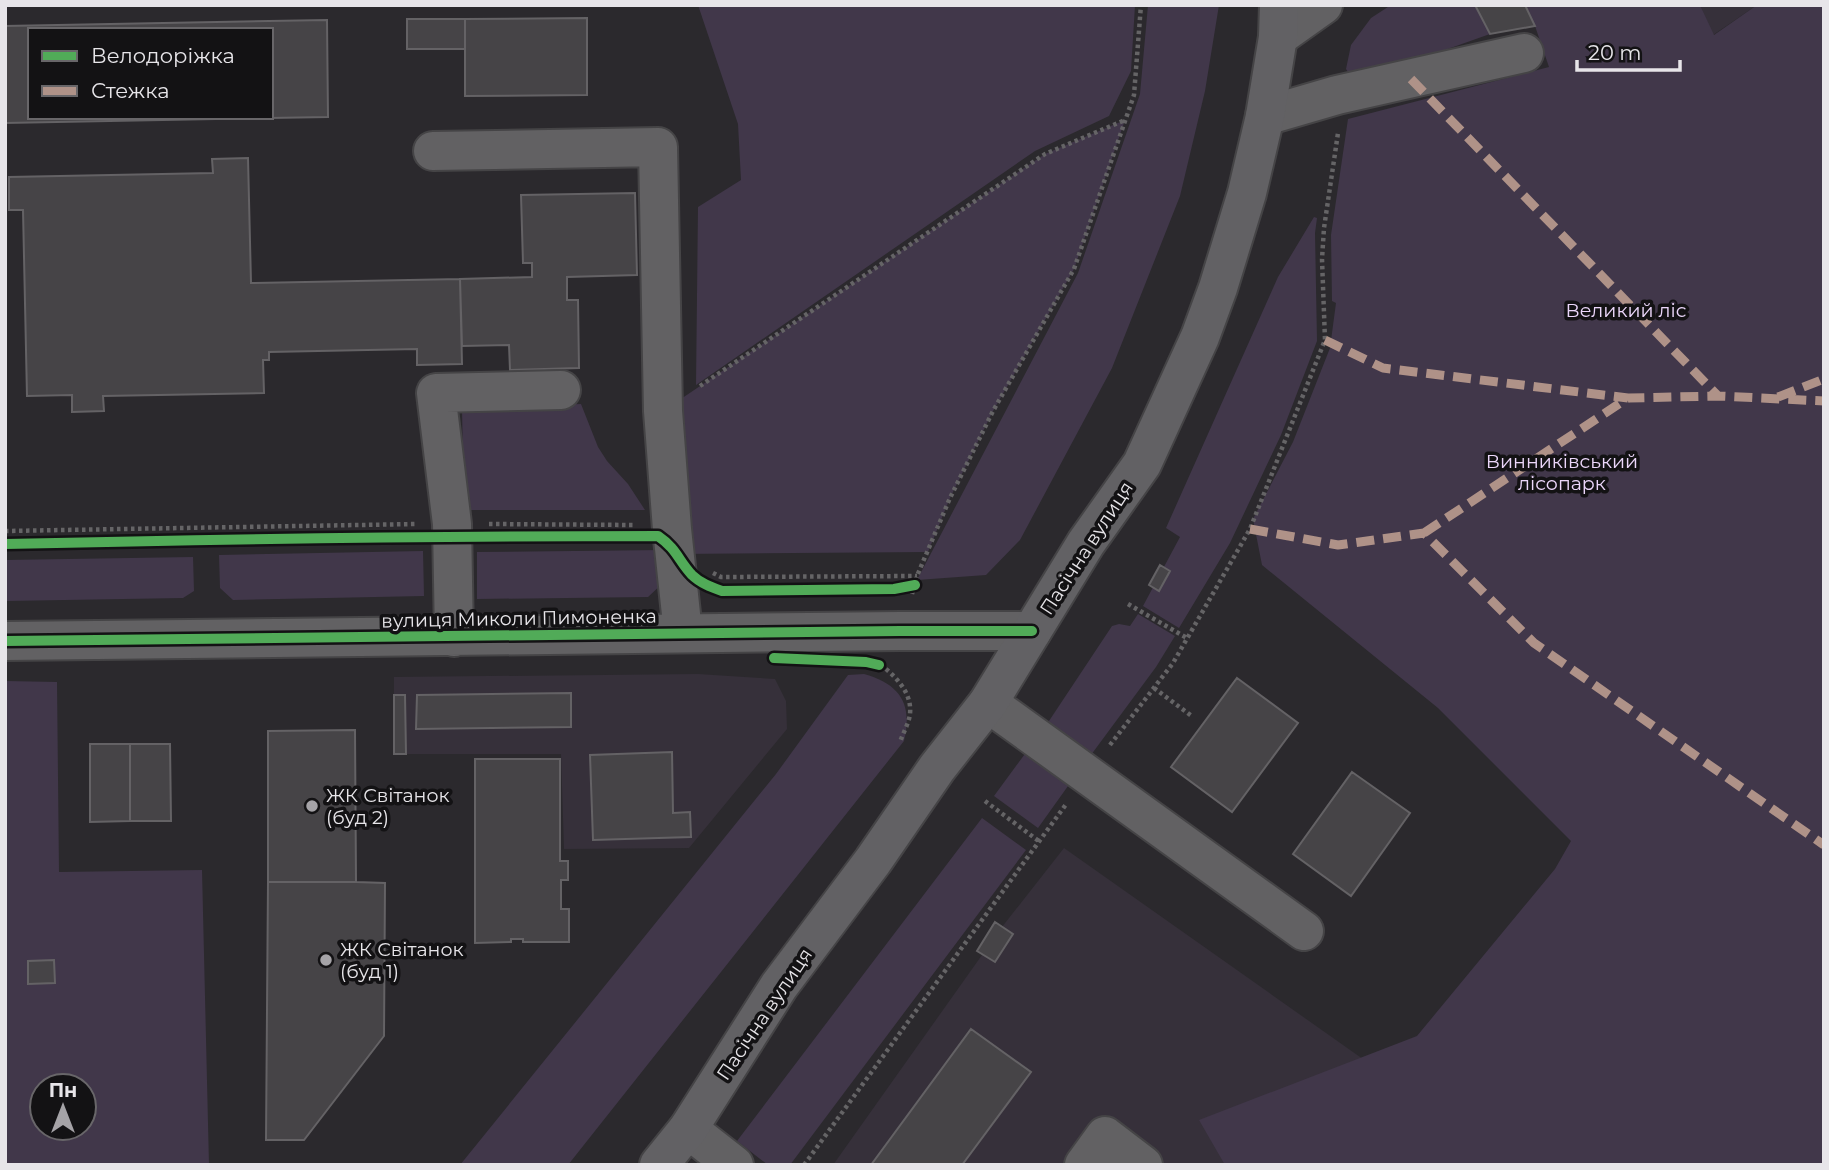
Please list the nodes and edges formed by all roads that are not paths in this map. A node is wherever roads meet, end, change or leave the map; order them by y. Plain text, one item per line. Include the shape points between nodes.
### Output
1 (1323, 5) edge
2 (1279, 21) edge
3 (1524, 53) dead end
4 (1265, 116) junction
5 (433, 151) dead end
6 (561, 390) dead end
7 (1032, 631) junction
8 (683, 633) junction
9 (454, 637) junction
10 (5, 641) edge
11 (988, 703) junction
12 (1304, 931) dead end
13 (688, 1129) junction
14 (659, 1165) edge
15 (734, 1165) edge
16 (1084, 1165) edge
17 (1143, 1165) edge

1 - 2 street
2 - 4 main road, Пасічна вулиця
3 - 4 street
4 - 7 main road, Пасічна вулиця via 1247,193 1194,350 1142,464
5 - 8 street via 659,147 663,411
6 - 9 street via 436,393 452,524
7 - 8 street, вулиця Миколи Пимоненка
7 - 11 main road, Пасічна вулиця
8 - 9 street, вулиця Миколи Пимоненка
9 - 10 street, вулиця Миколи Пимоненка
11 - 12 street
11 - 13 main road, Пасічна вулиця via 779,986
13 - 14 main road, Пасічна вулиця
13 - 15 street
16 - 17 street via 1105,1136

